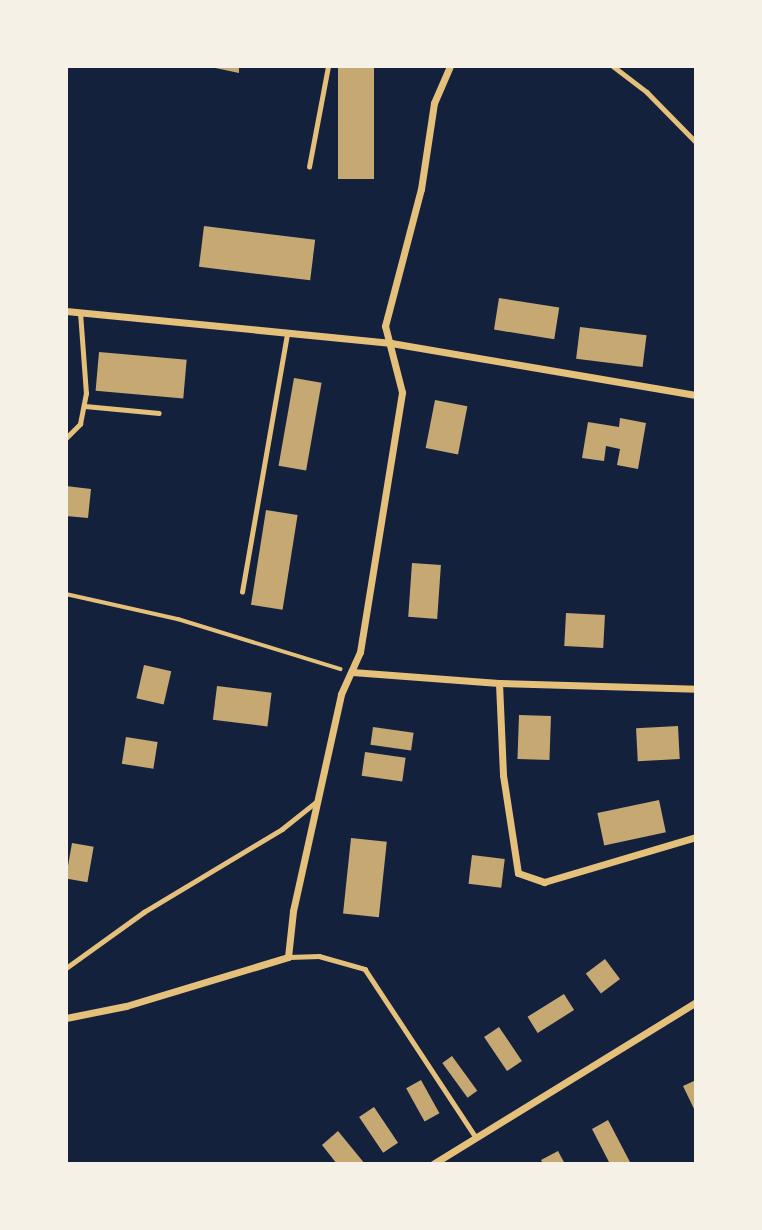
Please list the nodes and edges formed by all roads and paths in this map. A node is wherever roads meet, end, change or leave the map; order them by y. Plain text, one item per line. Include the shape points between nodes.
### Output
1 (327, 66) edge
2 (450, 66) edge
3 (612, 66) edge
4 (695, 142) edge
5 (309, 167) dead end
6 (66, 311) edge
7 (80, 312) junction
8 (287, 333) junction
9 (391, 342) junction
10 (695, 395) edge
11 (85, 406) junction
12 (159, 413) dead end
13 (66, 438) edge
14 (242, 592) dead end
15 (66, 594) edge
16 (352, 672) junction
17 (499, 683) junction
18 (695, 689) edge
19 (320, 799) junction
20 (695, 837) edge
21 (288, 957) junction
22 (66, 968) edge
23 (695, 1002) edge
24 (66, 1018) edge
25 (474, 1134) junction
26 (433, 1164) edge

1 - 5 lane
2 - 9 street via 434,103 421,189 385,326
3 - 4 lane via 647,92
6 - 7 street
7 - 8 street
7 - 11 lane
8 - 9 street
8 - 14 lane
9 - 10 street
9 - 16 street via 402,392 360,652
11 - 12 lane
11 - 13 lane via 80,424
15 - 16 path via 178,619
16 - 17 street
16 - 19 street via 341,694
17 - 18 street
17 - 20 street via 503,775 518,873 544,882
19 - 21 street via 293,911
19 - 22 lane via 282,829 144,912
21 - 24 street via 126,1006
21 - 25 lane via 319,956 365,969
23 - 25 street
25 - 26 street

